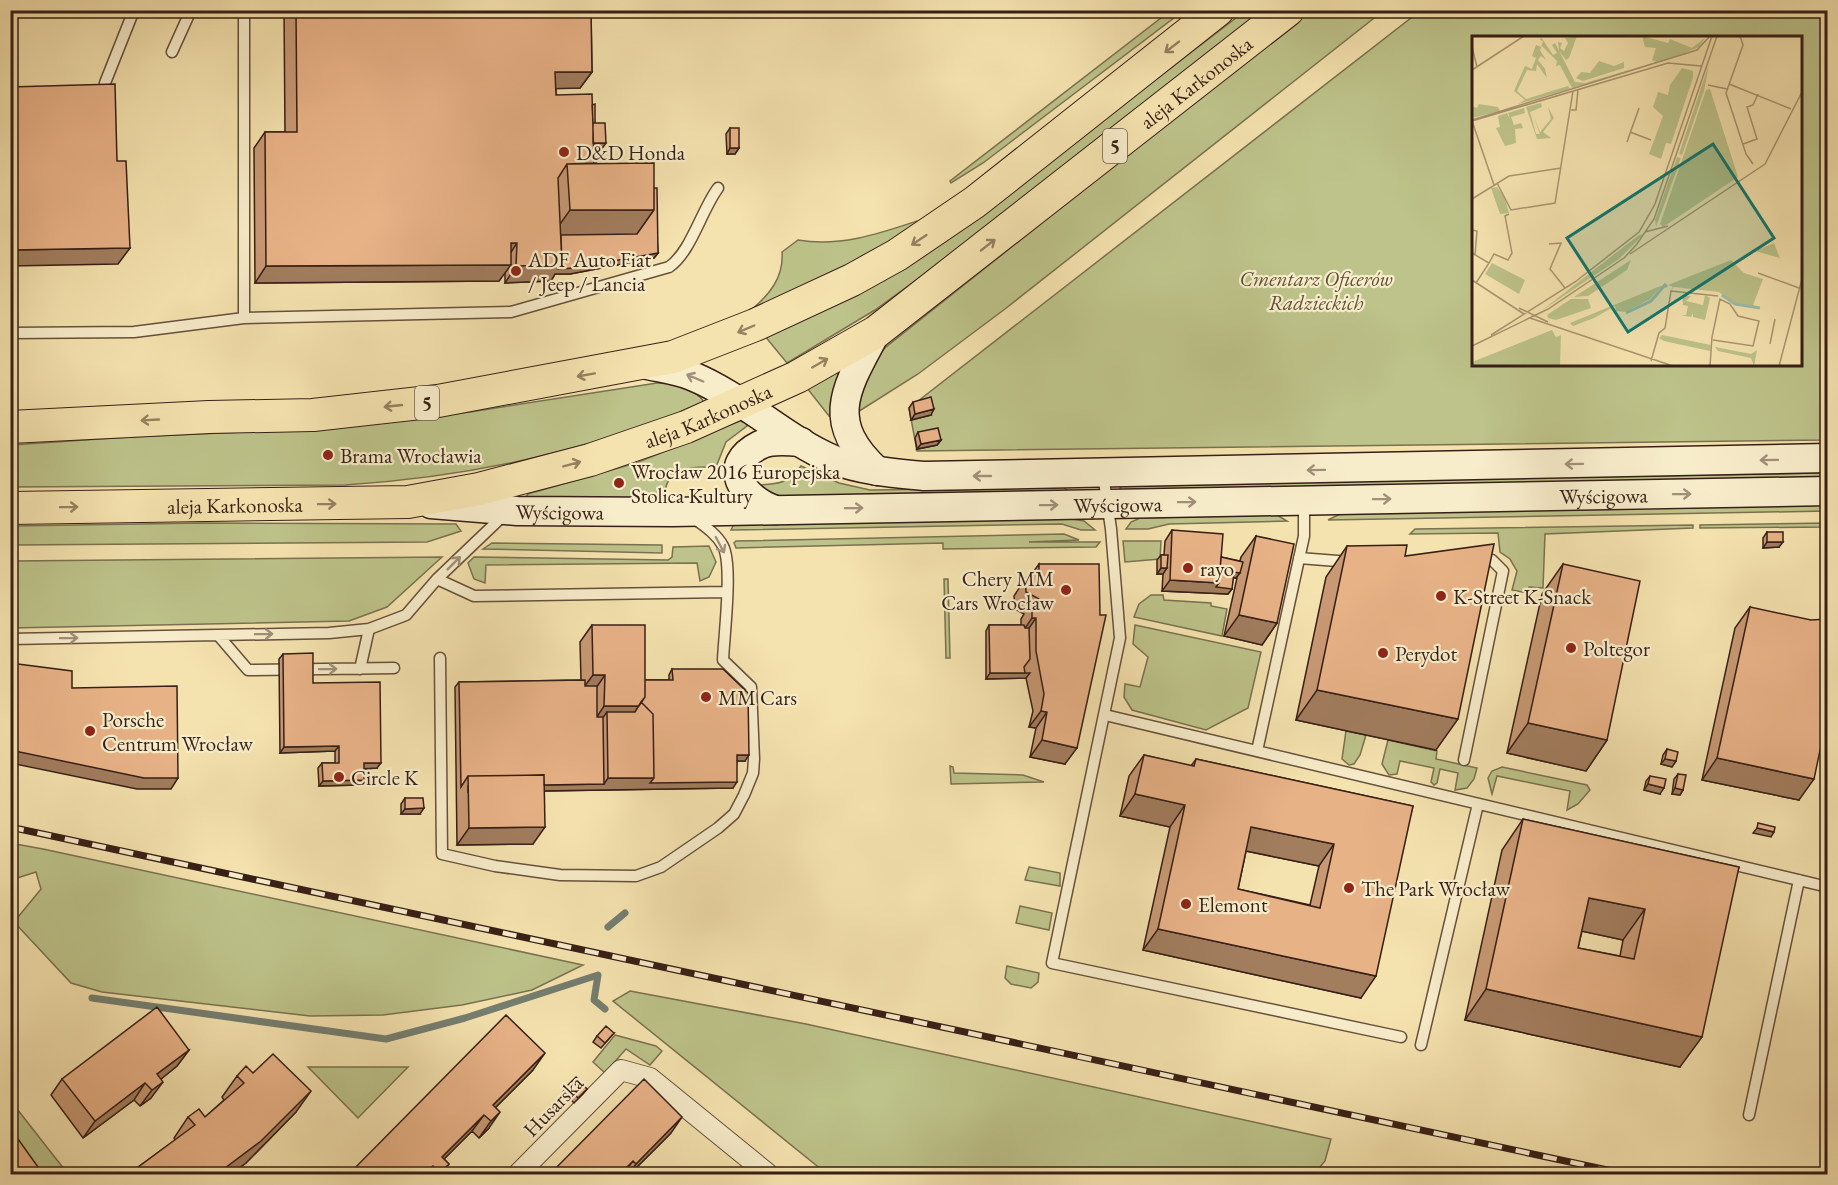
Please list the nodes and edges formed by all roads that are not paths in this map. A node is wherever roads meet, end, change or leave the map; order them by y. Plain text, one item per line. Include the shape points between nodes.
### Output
1 (134, 10) edge
2 (191, 10) edge
3 (244, 10) edge
4 (1218, 10) edge
5 (1288, 10) edge
6 (172, 52) dead end
7 (105, 83) edge
8 (718, 188) dead end
9 (244, 318) junction
10 (876, 332) junction
11 (10, 333) edge
12 (643, 364) junction
13 (741, 404) junction
14 (11, 426) edge
15 (801, 442) junction
16 (1827, 458) edge
17 (877, 471) junction
18 (1103, 474) junction
19 (1827, 491) edge
20 (1304, 500) junction
21 (408, 502) junction
22 (1108, 504) junction
23 (10, 508) edge
24 (509, 510) junction
25 (775, 510) junction
26 (686, 511) junction
27 (1299, 558) junction
28 (1469, 560) edge
29 (1366, 562) edge
30 (437, 579) junction
31 (726, 592) junction
32 (369, 629) junction
33 (218, 635) junction
34 (10, 639) edge
35 (440, 658) dead end
36 (394, 668) dead end
37 (360, 669) junction
38 (1105, 715) junction
39 (1257, 751) junction
40 (1464, 760) dead end
41 (1478, 804) junction
42 (1798, 880) junction
43 (1827, 887) edge
44 (1401, 1037) dead end
45 (1421, 1045) dead end
46 (1749, 1115) dead end
47 (518, 1174) edge
48 (768, 1174) edge

1 - 7 lane
2 - 6 lane
3 - 9 lane
4 -> 12 main road, aleja Karkonoska / 5 via 975,202 897,255 755,325
10 -> 5 main road, aleja Karkonoska / 5
8 - 9 lane via 705,205 687,246 675,263 659,272 511,312
9 - 11 lane via 134,332
13 -> 10 main road, aleja Karkonoska / 5
10 - 17 main road via 849,386 844,424 860,455
13 -> 12 main road, Wyścigowa via 692,376
12 -> 14 main road, aleja Karkonoska / 5 via 438,401 313,415
13 - 15 main road, Wyścigowa
21 -> 13 main road, aleja Karkonoska / 5 via 479,489 591,460
15 - 17 main road, Wyścigowa via 834,459
15 - 25 main road via 762,443 740,464 738,476 747,494
16 -> 18 main road, Wyścigowa
18 -> 17 main road, Wyścigowa via 924,476
18 - 22 lane
20 -> 19 main road, Wyścigowa
22 -> 20 main road, Wyścigowa
20 - 27 lane via 1305,527
23 -> 21 main road, aleja Karkonoska / 5
21 - 24 main road, Wyścigowa
25 -> 22 main road, Wyścigowa
22 - 38 lane via 1120,638
24 - 26 main road, Wyścigowa
30 -> 24 lane
25 - 26 main road, Wyścigowa
26 -> 31 lane via 714,534 724,548
27 - 29 lane
27 - 39 lane
28 - 40 lane via 1492,560 1503,571
30 - 31 lane via 474,596
30 - 32 lane via 406,615
31 - 35 lane via 723,660 751,687 753,773 734,814 661,867 636,876 560,875 442,854
33 -> 32 lane
32 - 37 lane
34 -> 33 lane
33 -> 37 lane via 248,670
36 - 37 lane
38 - 39 lane
38 - 44 lane via 1052,963
39 - 41 lane
41 - 42 lane
41 - 45 lane
42 - 43 lane
42 - 46 lane
47 - 48 street, Husarska via 621,1070 650,1078

